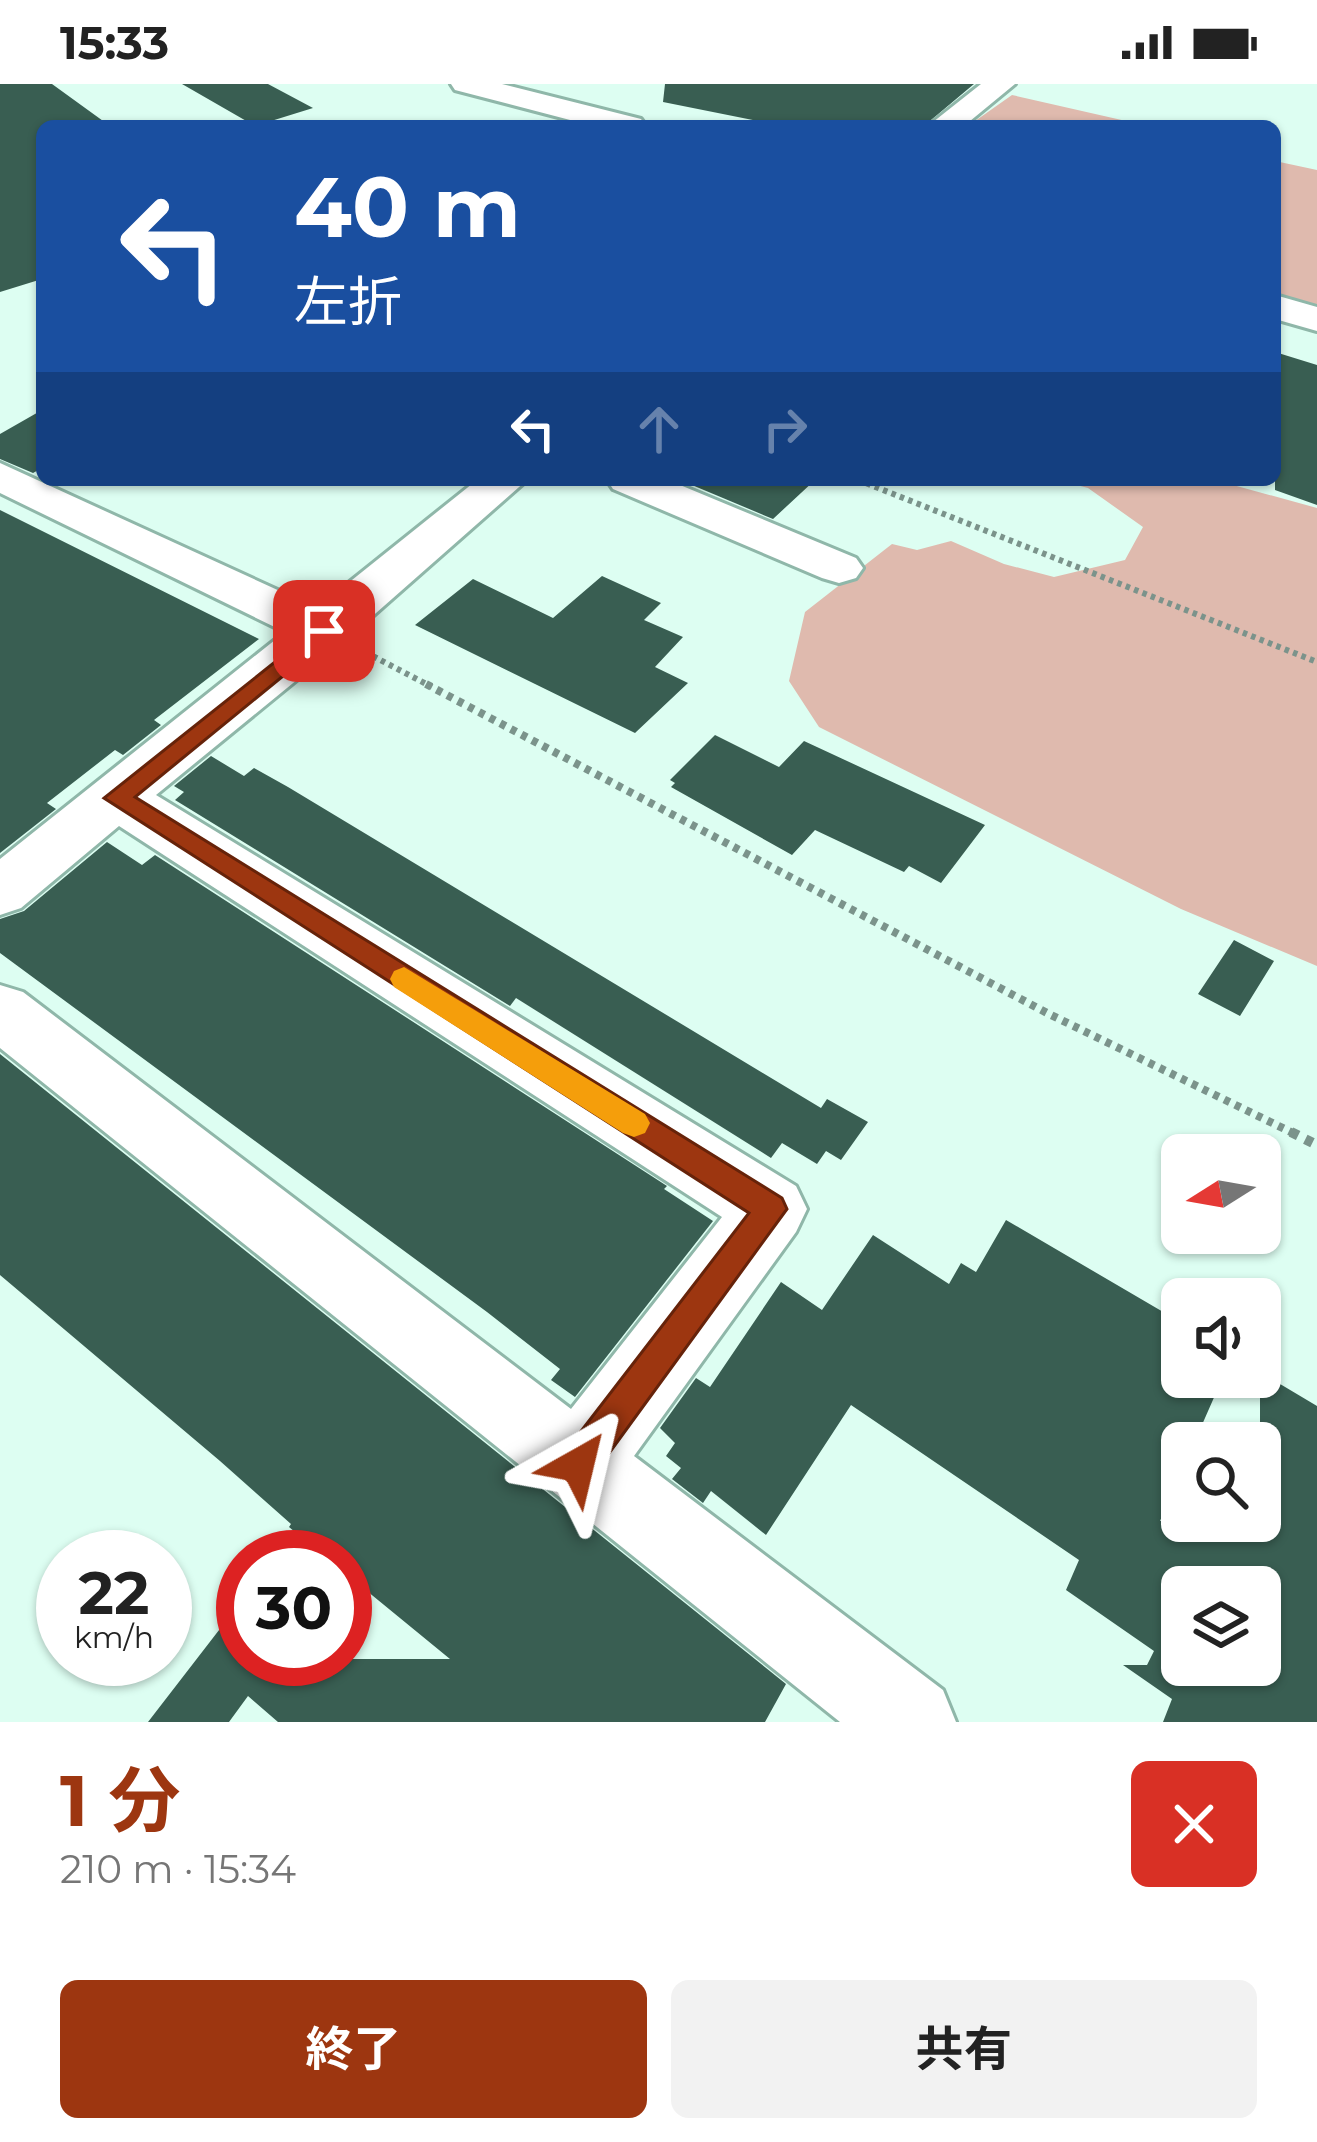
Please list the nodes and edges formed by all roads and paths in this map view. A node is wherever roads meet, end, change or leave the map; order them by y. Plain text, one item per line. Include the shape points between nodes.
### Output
1 (466, 84) edge
2 (1000, 84) edge
3 (607, 120) edge
4 (952, 120) edge
5 (1281, 309) edge
6 (1317, 320) edge
7 (0, 476) edge
8 (499, 486) edge
9 (643, 486) edge
10 (873, 486) edge
11 (839, 568) dead end
12 (324, 631) junction
13 (1317, 662) edge
14 (117, 798) junction
15 (0, 892) edge
16 (0, 1012) edge
17 (1317, 1145) edge
18 (578, 1465) junction
19 (910, 1722) edge

1 - 3 street
2 - 4 street
5 - 6 street
7 - 12 street
8 - 12 street
9 - 11 street
10 - 13 path
12 - 14 street
12 - 17 path via 1049,1014
14 - 15 street
14 - 18 street via 771,1209
16 - 18 street
18 - 19 street

